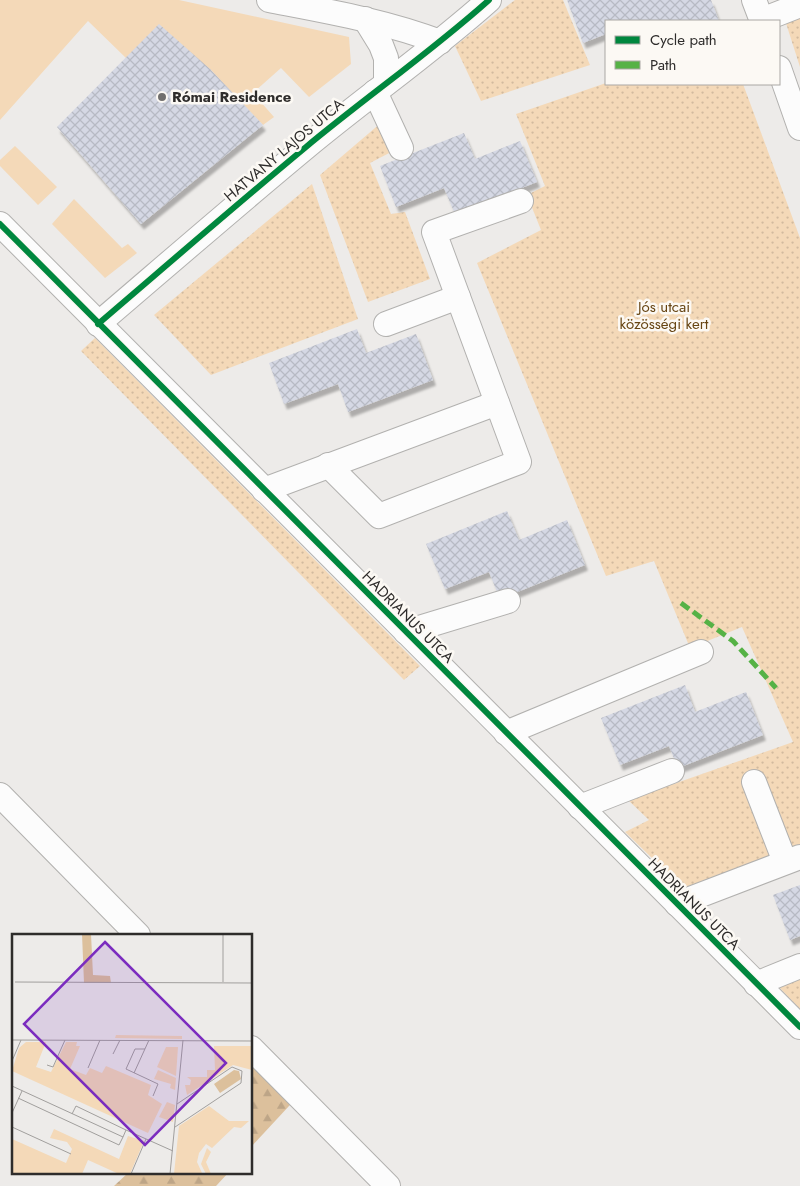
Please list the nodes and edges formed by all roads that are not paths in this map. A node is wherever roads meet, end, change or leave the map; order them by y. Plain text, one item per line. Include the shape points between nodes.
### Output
1 (268, 0) edge
2 (484, 2) edge
3 (800, 5) edge
4 (759, 14) edge
5 (365, 19) junction
6 (440, 42) junction
7 (780, 71) edge
8 (380, 87) junction
9 (800, 128) edge
10 (401, 148) dead end
11 (521, 201) dead end
12 (0, 224) edge
13 (458, 297) junction
14 (98, 324) junction
15 (386, 324) dead end
16 (497, 403) junction
17 (328, 465) junction
18 (264, 490) junction
19 (508, 601) dead end
20 (406, 632) junction
21 (701, 652) dead end
22 (506, 733) junction
23 (672, 771) dead end
24 (754, 782) dead end
25 (0, 795) edge
26 (580, 807) junction
27 (792, 859) edge
28 (677, 904) junction
29 (137, 934) edge
30 (800, 966) edge
31 (756, 984) junction
32 (800, 1027) edge
33 (252, 1049) edge
34 (388, 1186) edge

1 - 5 street
2 - 6 street, HATVANY LAJOS UTCA
3 - 4 street
5 - 6 street
5 - 8 street via 386,58
6 - 8 street, HATVANY LAJOS UTCA
7 - 9 street
8 - 10 street
8 - 14 street, HATVANY LAJOS UTCA
11 - 13 street via 434,232
12 - 14 street, HADRIANUS UTCA
13 - 15 street
13 - 16 street
14 - 18 street, HADRIANUS UTCA
16 - 17 street
16 - 17 street via 519,462 379,516
17 - 18 street
18 - 20 street, HADRIANUS UTCA
19 - 20 street, HADRIANUS UTCA
20 - 22 street, HADRIANUS UTCA
21 - 22 street
22 - 26 street, HADRIANUS UTCA
23 - 26 street
24 - 27 street
25 - 29 street
26 - 28 street, HADRIANUS UTCA
27 - 28 street, HADRIANUS UTCA
28 - 31 street, HADRIANUS UTCA
30 - 31 street
31 - 32 street, HADRIANUS UTCA
33 - 34 street

